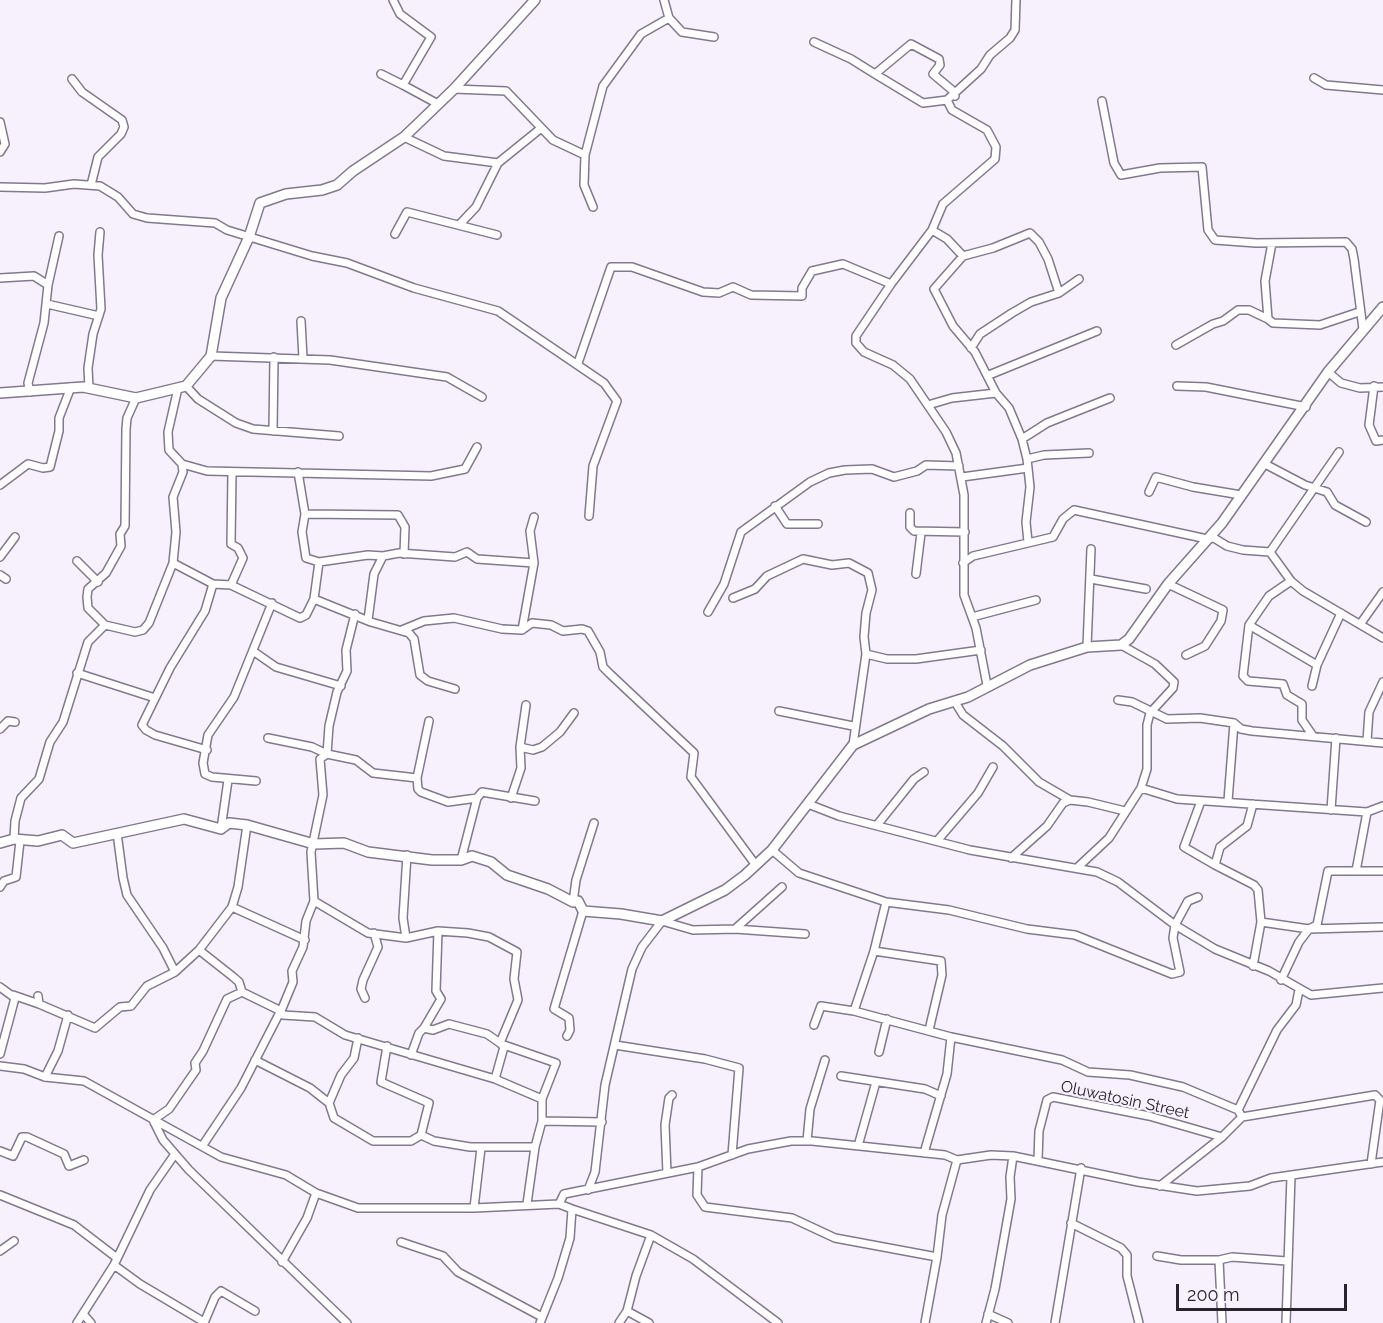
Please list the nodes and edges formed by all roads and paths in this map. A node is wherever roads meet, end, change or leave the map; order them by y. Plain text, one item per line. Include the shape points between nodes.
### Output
1 (393, 0) edge
2 (535, 0) edge
3 (664, 0) edge
4 (1016, 0) edge
5 (669, 18) junction
6 (714, 37) dead end
7 (814, 42) dead end
8 (381, 74) dead end
9 (875, 74) junction
10 (1314, 78) dead end
11 (72, 79) dead end
12 (403, 85) junction
13 (454, 89) junction
14 (1383, 90) edge
15 (955, 96) junction
16 (947, 100) junction
17 (1102, 101) dead end
18 (438, 104) junction
19 (0, 122) edge
20 (540, 129) junction
21 (404, 137) junction
22 (0, 152) edge
23 (585, 155) junction
24 (498, 163) junction
25 (92, 185) junction
26 (0, 187) edge
27 (593, 207) dead end
28 (459, 225) junction
29 (932, 230) junction
30 (100, 232) dead end
31 (395, 234) dead end
32 (497, 235) dead end
33 (59, 236) dead end
34 (249, 237) junction
35 (1272, 243) junction
36 (963, 256) junction
37 (0, 278) edge
38 (1079, 279) dead end
39 (891, 284) junction
40 (48, 285) junction
41 (1059, 293) junction
42 (47, 304) junction
43 (1383, 307) edge
44 (1359, 312) junction
45 (99, 316) junction
46 (1268, 319) junction
47 (301, 321) dead end
48 (1363, 329) junction
49 (1097, 331) dead end
50 (1176, 345) dead end
51 (971, 348) junction
52 (211, 356) junction
53 (274, 357) junction
54 (303, 358) junction
55 (578, 363) junction
56 (1328, 372) junction
57 (989, 375) junction
58 (1177, 386) dead end
59 (1374, 386) junction
60 (71, 387) junction
61 (182, 387) junction
62 (1383, 387) edge
63 (90, 388) junction
64 (30, 392) junction
65 (0, 393) edge
66 (996, 393) junction
67 (482, 397) dead end
68 (136, 398) junction
69 (1110, 398) dead end
70 (928, 405) junction
71 (1306, 407) junction
72 (273, 430) junction
73 (339, 436) dead end
74 (1022, 439) junction
75 (1383, 440) edge
76 (477, 447) dead end
77 (1339, 452) dead end
78 (1089, 453) dead end
79 (1027, 459) junction
80 (182, 464) junction
81 (1265, 464) junction
82 (959, 466) junction
83 (1028, 468) junction
84 (298, 472) junction
85 (232, 473) junction
86 (962, 477) junction
87 (0, 485) edge
88 (1315, 488) junction
89 (1149, 492) dead end
90 (1241, 495) junction
91 (775, 506) junction
92 (910, 513) dead end
93 (306, 514) junction
94 (589, 516) dead end
95 (534, 517) dead end
96 (1366, 522) dead end
97 (818, 524) dead end
98 (965, 532) junction
99 (921, 533) junction
100 (15, 537) dead end
101 (1207, 539) junction
102 (1028, 542) junction
103 (1091, 549) dead end
104 (1270, 552) junction
105 (404, 554) junction
106 (384, 556) junction
107 (0, 557) edge
108 (77, 561) dead end
109 (320, 562) junction
110 (173, 563) junction
111 (534, 563) junction
112 (963, 563) junction
113 (916, 574) dead end
114 (1092, 579) junction
115 (1291, 581) junction
116 (98, 582) junction
117 (213, 584) junction
118 (1168, 584) junction
119 (231, 585) junction
120 (1146, 589) dead end
121 (1383, 591) edge
122 (732, 598) dead end
123 (314, 599) junction
124 (1035, 600) dead end
125 (272, 603) junction
126 (708, 612) dead end
127 (1341, 613) junction
128 (355, 614) junction
129 (972, 617) junction
130 (369, 620) junction
131 (1361, 623) junction
132 (105, 625) junction
133 (1249, 625) junction
134 (402, 630) junction
135 (522, 630) junction
136 (1383, 638) edge
137 (1121, 645) junction
138 (1087, 647) junction
139 (981, 650) junction
140 (252, 651) junction
141 (866, 654) junction
142 (1186, 656) dead end
143 (1317, 665) junction
144 (77, 673) junction
145 (1383, 682) edge
146 (987, 685) junction
147 (341, 686) junction
148 (1312, 686) dead end
149 (455, 688) dead end
150 (155, 698) junction
151 (1118, 700) dead end
152 (955, 702) junction
153 (526, 705) dead end
154 (779, 711) dead end
155 (1150, 712) junction
156 (574, 713) dead end
157 (429, 721) dead end
158 (15, 722) dead end
159 (1234, 723) junction
160 (853, 726) junction
161 (0, 729) edge
162 (1313, 736) junction
163 (268, 738) dead end
164 (1336, 738) junction
165 (1367, 741) junction
166 (1383, 743) edge
167 (853, 745) junction
168 (520, 747) junction
169 (207, 750) junction
170 (327, 754) junction
171 (993, 767) dead end
172 (924, 772) dead end
173 (417, 778) junction
174 (228, 780) junction
175 (256, 781) dead end
176 (1141, 788) junction
177 (477, 798) junction
178 (511, 798) junction
179 (1070, 800) junction
180 (535, 801) dead end
181 (1201, 801) junction
182 (1228, 801) junction
183 (808, 804) junction
184 (1252, 804) junction
185 (1383, 806) edge
186 (1330, 810) junction
187 (1125, 811) junction
188 (1367, 812) junction
189 (594, 823) dead end
190 (247, 825) junction
191 (877, 825) junction
192 (221, 829) junction
193 (117, 833) junction
194 (17, 840) junction
195 (937, 841) junction
196 (0, 843) edge
197 (314, 844) junction
198 (771, 850) junction
199 (408, 855) junction
200 (1011, 858) junction
201 (461, 860) junction
202 (755, 864) junction
203 (1215, 864) junction
204 (1078, 867) junction
205 (1356, 872) junction
206 (1383, 872) edge
207 (0, 887) edge
208 (782, 887) dead end
209 (1198, 897) dead end
210 (314, 901) junction
211 (573, 902) junction
212 (886, 902) junction
213 (232, 907) junction
214 (583, 911) junction
215 (662, 921) junction
216 (1261, 922) junction
217 (1174, 925) junction
218 (1383, 927) edge
219 (734, 929) junction
220 (1309, 929) junction
221 (438, 931) junction
222 (374, 933) junction
223 (805, 934) dead end
224 (406, 938) junction
225 (305, 940) junction
226 (199, 950) junction
227 (874, 951) junction
228 (1253, 966) junction
229 (175, 972) junction
230 (1281, 980) junction
231 (0, 987) edge
232 (1383, 988) edge
233 (1299, 990) junction
234 (242, 992) junction
235 (13, 995) junction
236 (38, 996) dead end
237 (365, 998) dead end
238 (39, 1004) junction
239 (854, 1011) junction
240 (282, 1013) junction
241 (68, 1015) junction
242 (887, 1019) junction
243 (814, 1025) dead end
244 (424, 1028) junction
245 (929, 1030) junction
246 (567, 1036) dead end
247 (951, 1037) junction
248 (358, 1038) junction
249 (502, 1044) junction
250 (615, 1045) junction
251 (387, 1046) junction
252 (879, 1052) dead end
253 (0, 1054) edge
254 (411, 1055) junction
255 (255, 1060) junction
256 (825, 1060) dead end
257 (0, 1066) edge
258 (841, 1076) dead end
259 (45, 1077) junction
260 (495, 1079) junction
261 (876, 1082) junction
262 (672, 1095) dead end
263 (941, 1096) junction
264 (542, 1099) junction
265 (328, 1103) junction
266 (1240, 1114) junction
267 (154, 1121) junction
268 (542, 1121) junction
269 (602, 1122) junction
270 (421, 1135) junction
271 (1222, 1137) junction
272 (807, 1141) junction
273 (203, 1145) junction
274 (858, 1146) junction
275 (535, 1147) junction
276 (481, 1148) junction
277 (0, 1151) edge
278 (924, 1153) junction
279 (174, 1154) junction
280 (732, 1155) junction
281 (1013, 1156) junction
282 (84, 1160) dead end
283 (1038, 1160) junction
284 (957, 1161) junction
285 (1383, 1162) edge
286 (1371, 1164) junction
287 (698, 1167) junction
288 (1081, 1168) junction
289 (667, 1173) junction
290 (1292, 1176) junction
291 (1160, 1186) junction
292 (588, 1190) junction
293 (316, 1193) junction
294 (0, 1195) edge
295 (527, 1204) junction
296 (559, 1204) junction
297 (474, 1208) junction
298 (572, 1209) junction
299 (1071, 1222) junction
300 (651, 1235) junction
301 (14, 1241) dead end
302 (401, 1242) dead end
303 (0, 1251) edge
304 (1157, 1256) dead end
305 (937, 1257) junction
306 (1219, 1260) junction
307 (116, 1261) junction
308 (1287, 1261) junction
309 (282, 1262) junction
310 (255, 1311) dead end
311 (627, 1311) junction
312 (988, 1314) junction
313 (84, 1315) junction
314 (541, 1320) edge
315 (204, 1322) edge
316 (77, 1323) edge
317 (91, 1323) edge
318 (347, 1323) edge
319 (619, 1323) edge
320 (649, 1323) edge
321 (778, 1323) edge
322 (925, 1323) edge
323 (986, 1323) edge
324 (1008, 1323) edge
325 (1055, 1323) edge
326 (1138, 1323) edge
327 (1222, 1323) edge
328 (1286, 1323) edge

1 - 12 street via 400,14 431,37
2 - 13 street
3 - 5 street
4 - 15 street via 1015,30 1010,38
5 - 6 street via 682,32
5 - 23 street via 641,34 603,86
7 - 9 street
8 - 12 street
9 - 15 street via 911,44 939,59 940,65 933,74
9 - 16 street via 923,103
10 - 14 street via 1326,85
11 - 25 street via 82,92 122,120 124,127 98,157
12 - 18 street
13 - 18 street
13 - 20 street via 506,91
15 - 16 street
16 - 29 street via 952,110 987,130 996,147 995,159 943,204
17 - 35 street via 1114,163 1121,176 1160,168 1202,167 1211,237 1221,242
18 - 21 street
19 - 22 street via 5,144
20 - 23 street via 553,140
20 - 24 street
21 - 24 street via 444,156
21 - 34 street via 352,171 338,186 286,194 260,203
23 - 27 street via 584,185
24 - 28 street via 476,207
25 - 26 street
25 - 34 street via 108,189 139,216 215,224
28 - 31 street via 407,212
28 - 32 street
29 - 36 street
29 - 39 street
30 - 45 street
33 - 40 street
34 - 52 street via 221,298
34 - 55 street via 498,311
35 - 44 street via 1346,242 1354,259
35 - 46 street via 1265,281
36 - 41 street via 1030,233 1048,259
36 - 51 street via 934,289 953,326
37 - 40 street via 34,276
38 - 41 street
39 - 55 street via 843,264 812,271 802,296 751,295 733,287 718,293 703,292 644,270 611,267
39 - 70 street via 856,336 856,343 864,352 893,365 910,379
40 - 42 street
41 - 51 street via 1031,302 980,334
42 - 45 street
42 - 64 street via 28,383
43 - 48 street
44 - 46 street via 1320,325 1273,323
44 - 48 street
45 - 63 street via 88,368
46 - 50 street via 1249,310 1238,310
47 - 54 street
48 - 56 street
49 - 57 street
51 - 57 street
52 - 53 street
52 - 61 street
53 - 54 street
53 - 72 street
54 - 67 street via 447,377
55 - 94 street via 604,383 617,401 593,466
56 - 59 street via 1341,383 1360,388
56 - 71 street
57 - 66 street
58 - 71 street via 1206,387
59 - 62 street
59 - 75 street via 1369,425 1376,441
60 - 63 street
60 - 64 street
60 - 87 street via 59,418 50,467 28,464
61 - 68 street
61 - 72 street via 236,423
61 - 80 street via 167,443
63 - 68 street
64 - 65 street
66 - 70 street
66 - 74 street via 1009,408
68 - 116 street via 127,418 125,526 120,534 121,546
69 - 74 street via 1047,423
70 - 82 street via 946,432
71 - 81 street
72 - 73 street
74 - 79 street
76 - 84 street via 465,469 431,476
77 - 88 street
78 - 79 street
79 - 83 street
80 - 85 street
80 - 110 street via 183,472 173,496
81 - 88 street
81 - 90 street
82 - 86 street
82 - 91 street via 926,465 894,477 872,469 829,473
83 - 86 street
83 - 102 street
84 - 85 street
84 - 93 street
85 - 119 street via 231,544 243,558
86 - 98 street
88 - 96 street via 1327,492 1335,505
88 - 104 street
89 - 90 street via 1156,477 1193,488
90 - 101 street
91 - 97 street via 787,524
91 - 126 street via 741,532 724,584
92 - 99 street via 910,527
93 - 105 street via 398,515 405,527
93 - 109 street via 302,532 306,558
95 - 111 street via 530,531
98 - 99 street
98 - 112 street
99 - 113 street
100 - 107 street
101 - 102 street via 1074,510 1063,519 1053,537
101 - 104 street via 1214,538 1243,550
101 - 118 street
102 - 112 street via 973,556
103 - 114 street
104 - 115 street
105 - 106 street
105 - 111 street via 455,557 467,552 477,559
106 - 109 street
106 - 130 street via 374,574
108 - 116 street
109 - 123 street
110 - 117 street
110 - 132 street via 143,630 135,632
111 - 135 street
112 - 129 street via 964,595
114 - 120 street
114 - 138 street
115 - 127 street
115 - 133 street via 1269,596
116 - 132 street via 88,589 88,608
117 - 119 street
117 - 150 street via 205,611
118 - 137 street
118 - 142 street via 1223,610 1221,621 1205,646
119 - 125 street
121 - 131 street
122 - 141 street via 755,589 767,576 803,559 858,565 872,582 866,613
123 - 125 street via 306,615 300,618
123 - 128 street
124 - 129 street
125 - 140 street
127 - 131 street
127 - 143 street
128 - 130 street
128 - 147 street via 346,650 347,671
129 - 139 street
130 - 134 street
131 - 136 street
132 - 144 street via 87,642
133 - 143 street
133 - 162 street via 1244,680 1283,684 1287,695 1302,704 1302,720
134 - 135 street via 424,621 454,618
134 - 149 street via 414,639 420,675
135 - 202 street via 532,623 563,631 588,631 603,667 693,753 691,777
137 - 138 street
137 - 155 street via 1155,664 1174,682
138 - 146 street via 1030,665
139 - 141 street via 916,659
139 - 146 street
140 - 147 street via 276,667
140 - 169 street via 234,697 208,735
141 - 160 street
143 - 148 street
144 - 150 street
144 - 194 street via 63,722 50,742 39,779 21,798 15,821
145 - 165 street via 1369,712
146 - 152 street
147 - 170 street via 329,726
150 - 169 street via 143,719 146,730
151 - 155 street via 1132,702
152 - 167 street via 929,709
152 - 179 street via 963,715 1003,746 1039,782
153 - 168 street
154 - 160 street
155 - 159 street via 1167,718
155 - 176 street via 1147,770
156 - 168 street via 542,747
157 - 173 street
158 - 161 street via 8,721
159 - 162 street via 1241,729
159 - 182 street
160 - 167 street
162 - 164 street
163 - 170 street
164 - 165 street
164 - 186 street
165 - 166 street
167 - 183 street
168 - 178 street via 521,768
169 - 174 street via 202,764 205,774
170 - 173 street via 356,760 373,773
170 - 197 street via 320,759 323,795
171 - 195 street via 978,794
172 - 191 street
173 - 177 street via 421,792 448,802
174 - 175 street
174 - 192 street
176 - 181 street via 1177,799
176 - 187 street
177 - 178 street via 482,792
177 - 201 street
178 - 180 street
179 - 187 street
179 - 200 street
181 - 182 street
181 - 203 street via 1184,847
182 - 184 street
183 - 191 street
183 - 198 street
184 - 186 street
184 - 203 street via 1247,826 1220,847
185 - 188 street
186 - 188 street
187 - 204 street via 1109,837
188 - 205 street
189 - 211 street
190 - 192 street via 229,823
190 - 197 street
190 - 213 street
191 - 195 street
192 - 193 street via 184,819
193 - 194 street via 73,843 62,835 38,842
193 - 229 street via 128,895
194 - 196 street
194 - 207 street via 16,877 3,881
195 - 200 street
197 - 199 street via 344,843 368,852
197 - 210 street
198 - 202 street
198 - 212 street via 799,873
199 - 201 street
199 - 224 street via 403,918
200 - 204 street
201 - 211 street via 472,856 491,862 507,875
202 - 215 street via 725,890
203 - 216 street via 1258,890
204 - 217 street via 1118,882
205 - 206 street
205 - 220 street via 1328,871 1317,924
208 - 219 street
209 - 217 street via 1188,901
210 - 222 street
210 - 225 street via 306,921
211 - 214 street via 578,901
212 - 217 street via 1075,935 1154,969 1178,974
212 - 227 street
213 - 225 street
213 - 226 street
214 - 215 street
214 - 246 street via 554,1009 569,1018
215 - 219 street via 693,930
215 - 250 street via 642,947 632,969
216 - 220 street
216 - 228 street
217 - 228 street
218 - 220 street
219 - 223 street
220 - 230 street
221 - 224 street
221 - 244 street via 436,991 441,999
221 - 249 street via 489,937 517,952 514,978 518,1000
222 - 224 street
222 - 237 street via 378,947 363,980
225 - 240 street
226 - 229 street
226 - 234 street via 232,976
227 - 239 street
227 - 245 street via 941,961 942,975
228 - 230 street
229 - 241 street via 147,986 131,1006 120,1007 95,1028
230 - 233 street
231 - 235 street
232 - 233 street via 1311,995
233 - 266 street via 1296,1005 1263,1055
234 - 240 street
234 - 267 street via 227,999 195,1063 196,1070 169,1108
235 - 238 street
235 - 253 street
236 - 238 street
238 - 241 street
239 - 242 street
239 - 243 street via 821,1006
240 - 248 street via 315,1017 345,1035
240 - 255 street
241 - 259 street via 58,1052
242 - 245 street
242 - 252 street
244 - 249 street via 433,1030 449,1024 487,1034
244 - 254 street
245 - 247 street
247 - 263 street
247 - 266 street via 1062,1060 1088,1072 1130,1075 1183,1087
248 - 251 street
248 - 265 street via 354,1058
249 - 260 street
249 - 264 street via 556,1063
250 - 269 street via 605,1085
250 - 280 street via 739,1068
251 - 254 street
251 - 270 street via 381,1083 429,1103
254 - 260 street
255 - 265 street via 310,1088
255 - 273 street
256 - 272 street via 810,1109
257 - 259 street
258 - 261 street
259 - 267 street via 84,1081
260 - 264 street
261 - 263 street via 925,1089
261 - 274 street
262 - 289 street via 665,1125
263 - 278 street
264 - 268 street
265 - 270 street via 334,1118 373,1141 411,1141
266 - 271 street
266 - 286 street via 1375,1095 1380,1100
267 - 273 street
267 - 279 street
268 - 269 street
268 - 275 street
269 - 292 street via 595,1172
270 - 276 street via 434,1141
271 - 283 street, Oluwatosin Street via 1149,1116 1053,1097 1047,1100 1039,1131
271 - 291 street
272 - 274 street
272 - 280 street
273 - 293 street via 221,1157 286,1175
274 - 278 street
275 - 276 street
275 - 295 street
276 - 297 street
277 - 282 street via 13,1156 22,1137 27,1137 64,1154 69,1166
278 - 284 street via 945,1155
279 - 307 street via 150,1190
279 - 309 street
280 - 287 street
281 - 283 street
281 - 284 street
281 - 312 street via 1011,1199
283 - 288 street
284 - 305 street via 942,1215
285 - 286 street
286 - 290 street
287 - 289 street
287 - 305 street via 697,1195 705,1207 792,1218 835,1238
288 - 291 street
288 - 299 street
289 - 292 street
290 - 291 street via 1209,1190
290 - 308 street
292 - 296 street via 564,1194
293 - 297 street via 358,1208
293 - 309 street via 308,1218
294 - 307 street via 74,1225
295 - 296 street
295 - 297 street
296 - 298 street
298 - 300 street
298 - 314 street via 570,1238
299 - 325 street
299 - 326 street via 1127,1255 1127,1276
300 - 311 street
300 - 321 street via 701,1265
301 - 303 street
302 - 314 street via 442,1257 458,1272
304 - 306 street
305 - 322 street
306 - 308 street via 1232,1257
306 - 327 street
307 - 313 street
307 - 315 street via 140,1284
308 - 328 street
309 - 318 street
310 - 315 street via 221,1291
311 - 319 street
311 - 320 street
312 - 323 street
312 - 324 street
313 - 316 street
313 - 317 street

